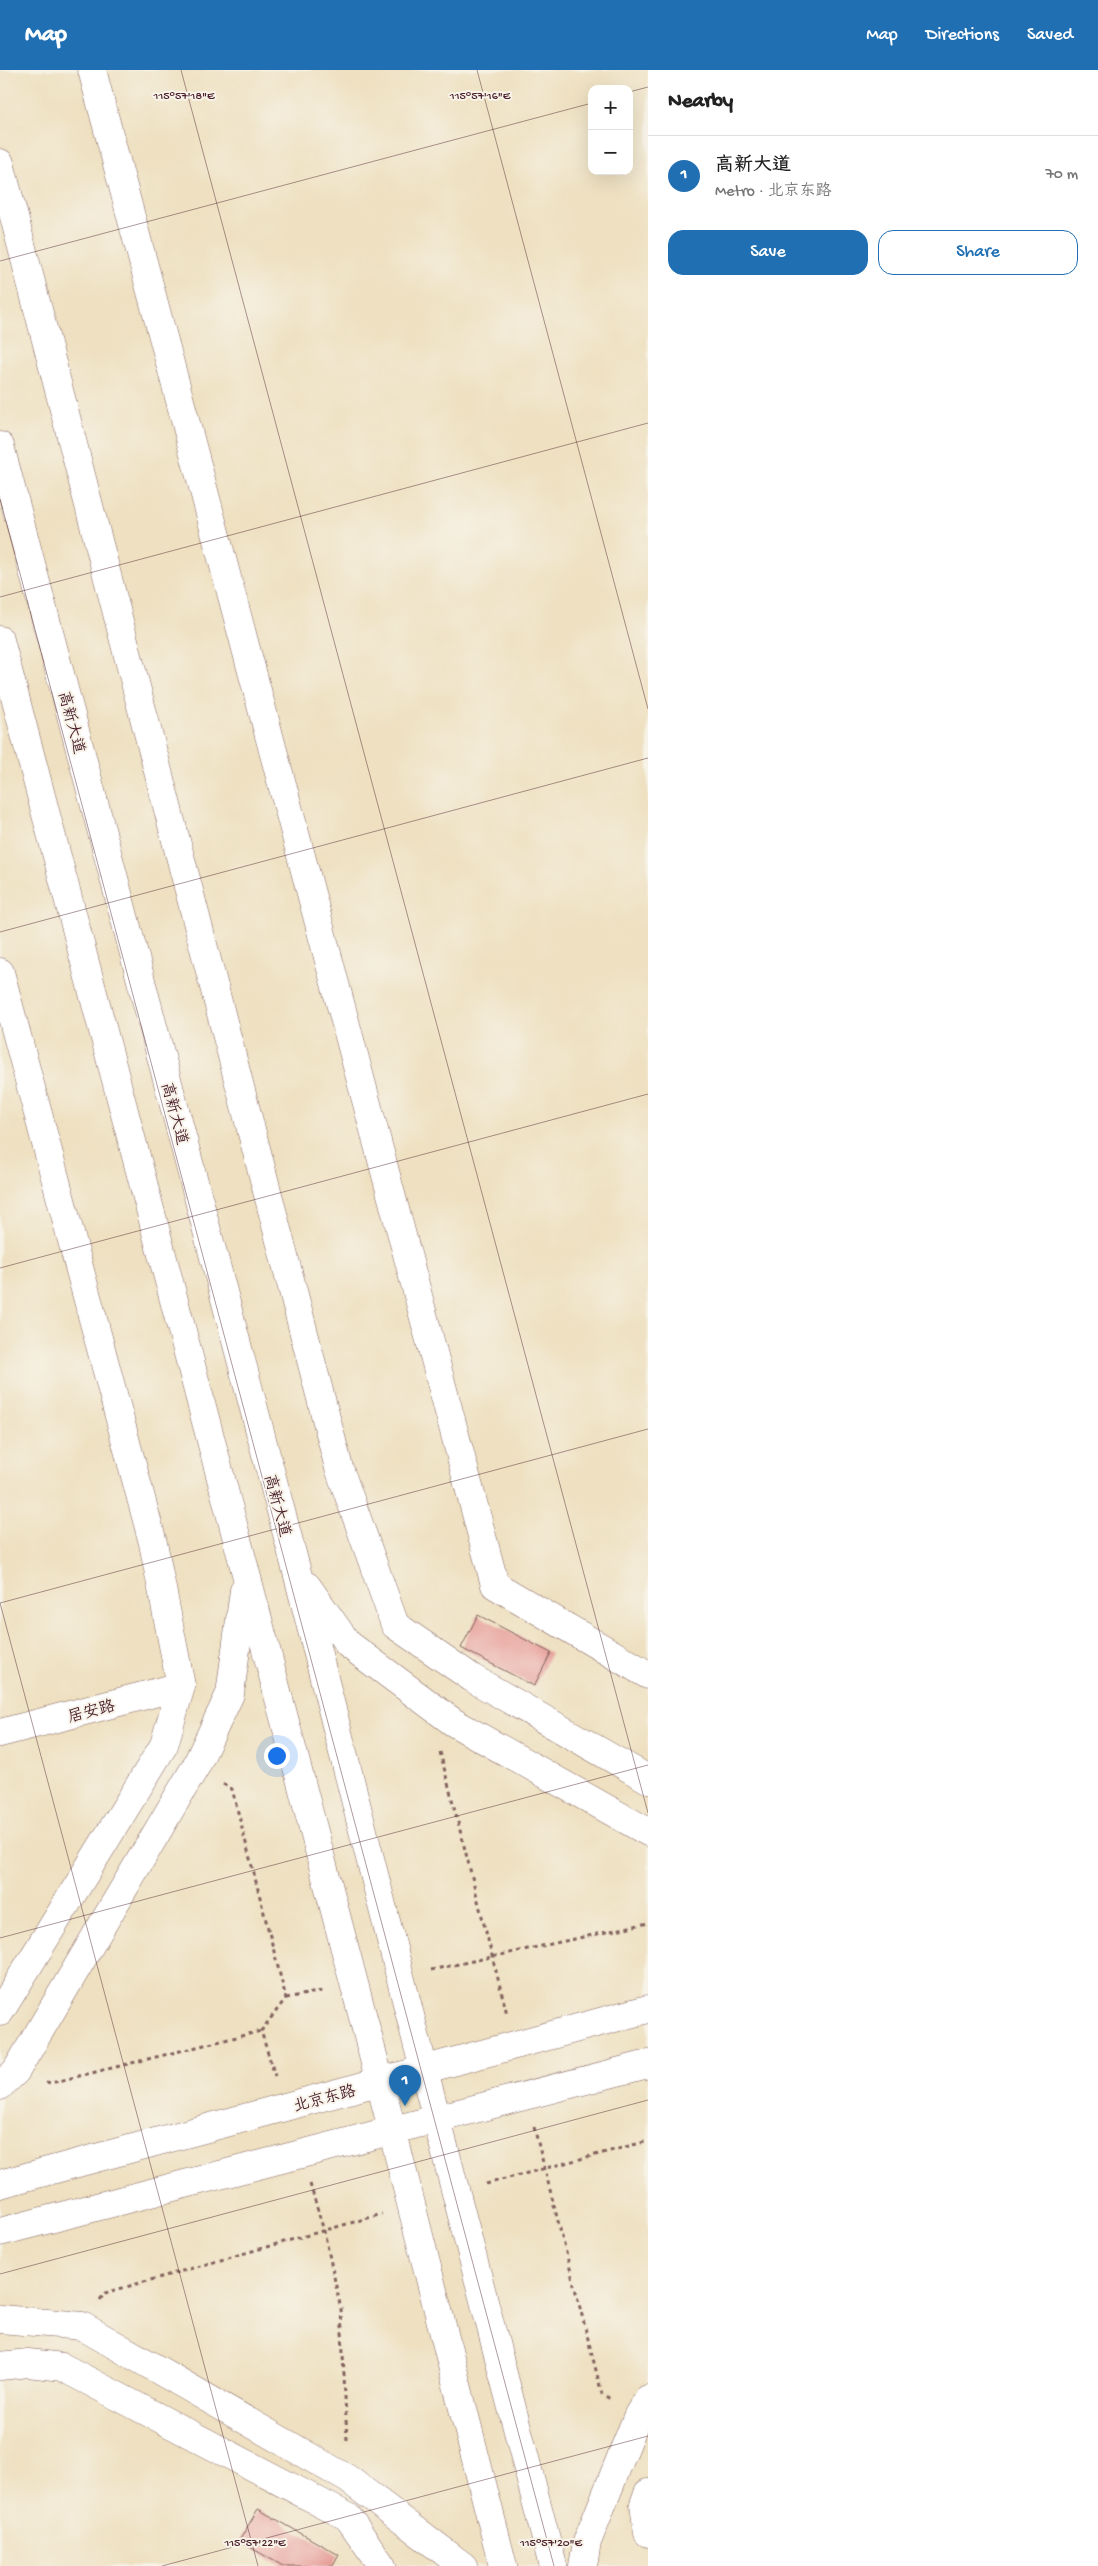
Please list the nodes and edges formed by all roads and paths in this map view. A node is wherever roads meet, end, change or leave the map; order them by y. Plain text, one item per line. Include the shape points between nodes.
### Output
1 (92, 70) edge
2 (0, 164) edge
3 (0, 446) edge
4 (0, 640) edge
5 (0, 972) edge
6 (297, 1572) junction
7 (246, 1579) junction
8 (648, 1675) edge
9 (181, 1686) junction
10 (0, 1733) edge
11 (648, 1778) edge
12 (648, 1832) edge
13 (648, 1923) edge
14 (400, 1976) junction
15 (354, 1985) junction
16 (286, 1998) dead end
17 (648, 2009) edge
18 (0, 2012) edge
19 (261, 2031) dead end
20 (648, 2064) edge
21 (424, 2070) junction
22 (8, 2079) edge
23 (380, 2082) junction
24 (437, 2117) junction
25 (391, 2129) junction
26 (648, 2141) edge
27 (0, 2184) edge
28 (456, 2193) junction
29 (412, 2206) junction
30 (0, 2232) edge
31 (0, 2319) edge
32 (82, 2326) junction
33 (0, 2366) edge
34 (648, 2399) edge
35 (648, 2493) edge
36 (648, 2533) edge
37 (382, 2566) edge
38 (463, 2566) edge
39 (503, 2566) edge
40 (553, 2566) edge
41 (583, 2566) edge

1 - 8 main road via 495,1585
2 - 11 main road via 339,1468 395,1625 472,1678
3 - 6 main road, 高新大道
4 - 7 main road
5 - 9 main road via 153,1543
6 - 12 main road via 348,1644 453,1722
6 - 14 main road, 高新大道
7 - 15 main road
7 - 22 main road via 230,1694 200,1757
9 - 10 main road, 居安路
9 - 18 main road via 164,1745
13 - 14 path
14 - 21 main road, 高新大道
15 - 16 path
15 - 23 main road
17 - 21 main road, 北京东路
19 - 22 path via 51,2084
20 - 24 main road
21 - 23 main road, 北京东路
21 - 24 main road, 高新大道
23 - 25 main road
23 - 27 main road, 北京东路
24 - 25 main road
24 - 28 main road, 高新大道
25 - 29 main road
25 - 30 main road
26 - 28 path
28 - 40 main road, 高新大道
29 - 32 path via 105,2293
29 - 39 main road
31 - 32 main road
32 - 38 main road via 348,2479
33 - 37 main road via 28,2363 62,2367 348,2517
34 - 41 main road via 638,2415 587,2542
35 - 36 main road via 644,2504

